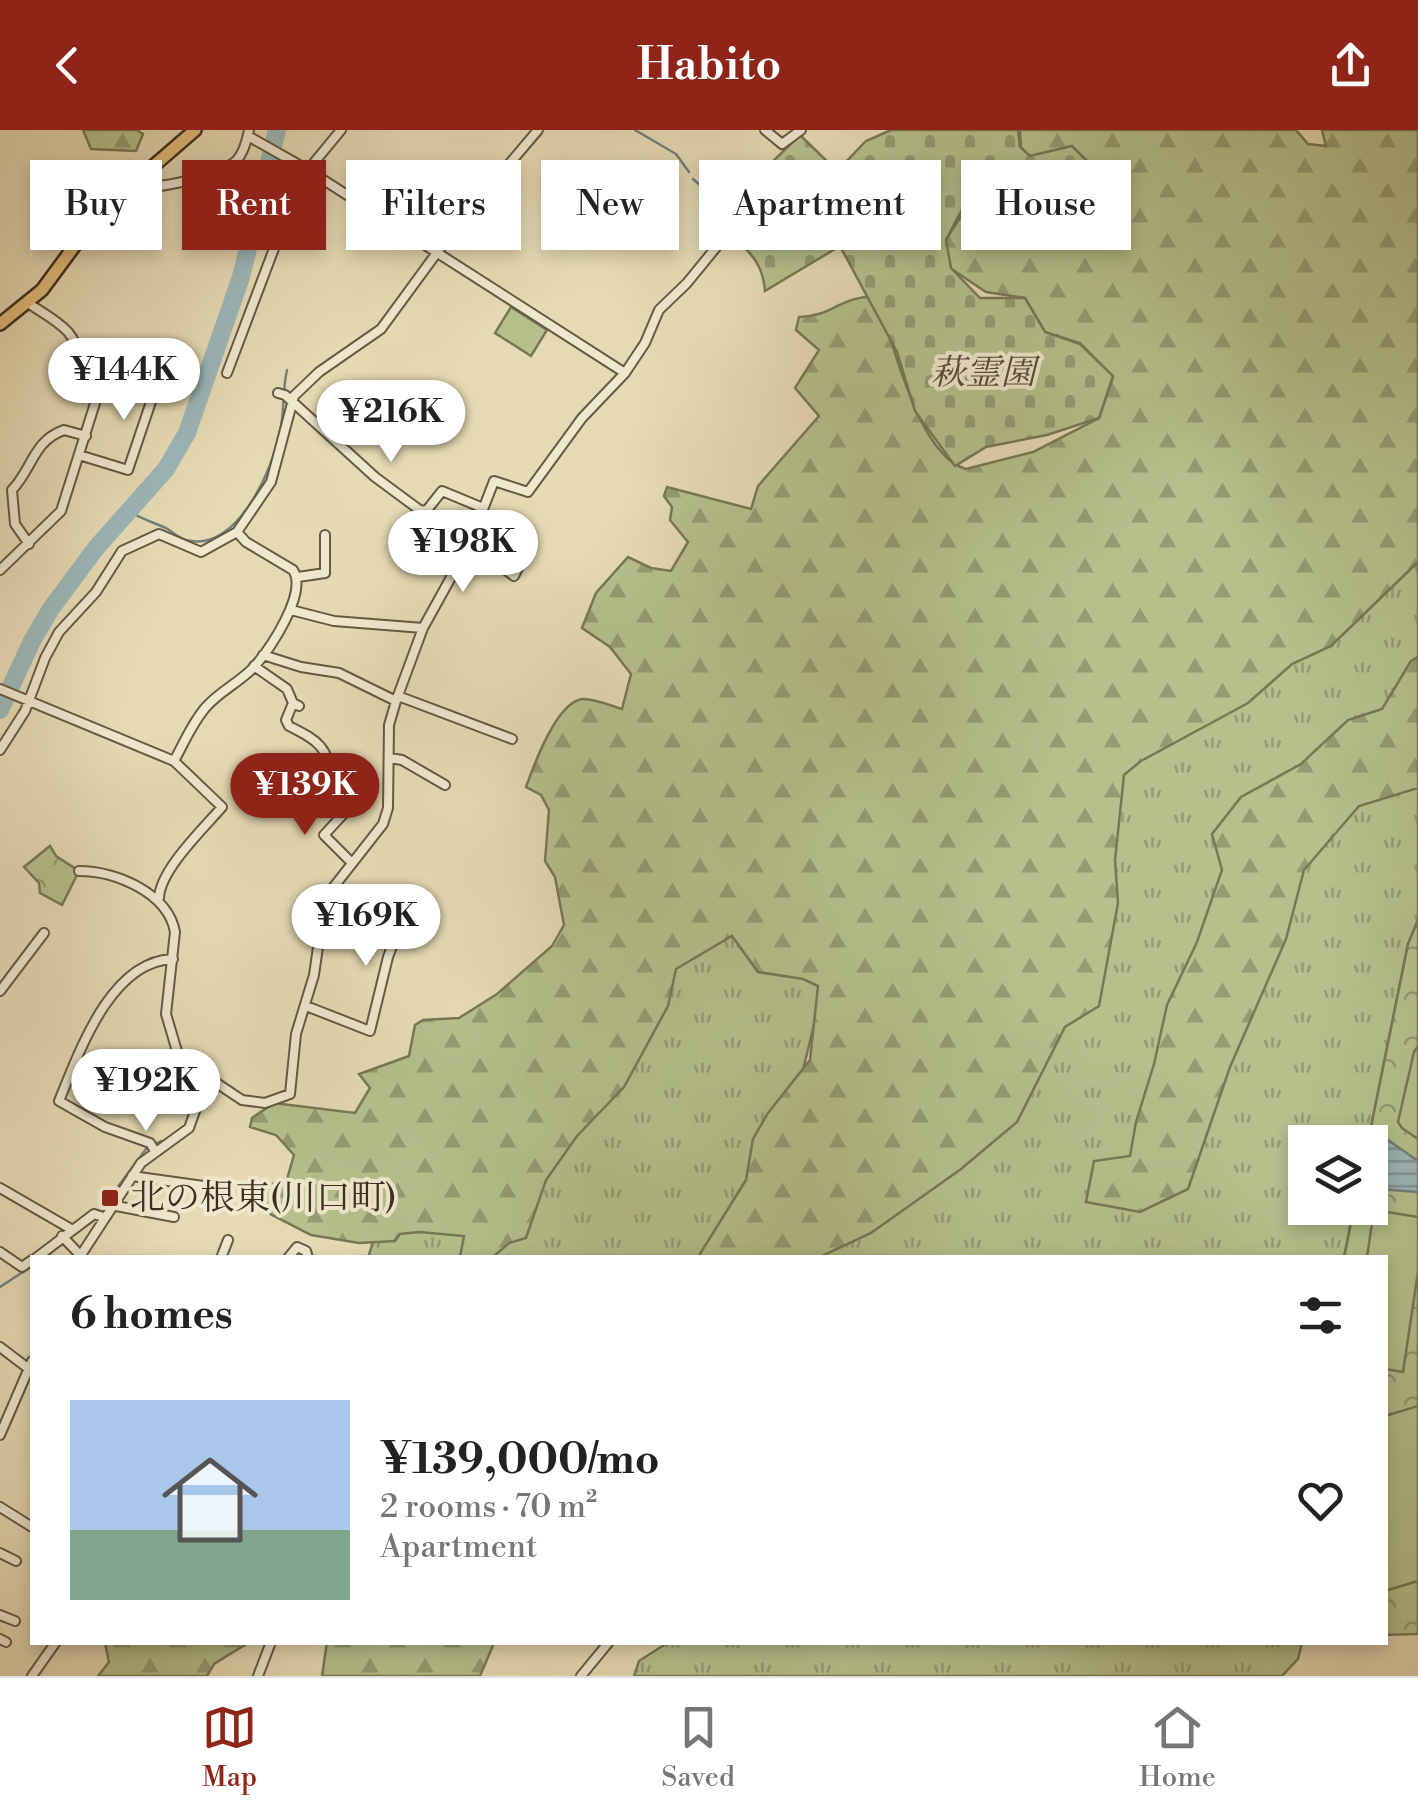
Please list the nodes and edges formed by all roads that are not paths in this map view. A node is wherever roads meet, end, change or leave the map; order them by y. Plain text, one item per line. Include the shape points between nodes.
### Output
1 (195, 130) edge
2 (340, 130) edge
3 (538, 130) edge
4 (765, 130) edge
5 (801, 130) edge
6 (248, 133) edge
7 (160, 160) edge
8 (293, 160) edge
9 (316, 160) edge
10 (326, 182) edge
11 (162, 185) edge
12 (71, 250) edge
13 (273, 250) edge
14 (714, 250) edge
15 (436, 252) junction
16 (28, 303) junction
17 (0, 324) edge
18 (227, 373) dead end
19 (625, 373) junction
20 (160, 375) dead end
21 (102, 381) junction
22 (152, 396) junction
23 (285, 396) junction
24 (86, 436) junction
25 (79, 455) junction
26 (484, 508) junction
27 (237, 532) junction
28 (325, 535) dead end
29 (470, 543) junction
30 (29, 544) junction
31 (528, 549) dead end
32 (0, 570) edge
33 (298, 577) junction
34 (290, 610) junction
35 (423, 628) junction
36 (263, 655) junction
37 (254, 666) junction
38 (0, 690) edge
39 (397, 698) junction
40 (25, 700) junction
41 (512, 739) dead end
42 (0, 750) edge
43 (390, 758) junction
44 (174, 760) junction
45 (445, 785) dead end
46 (284, 804) dead end
47 (348, 810) dead end
48 (352, 863) junction
49 (79, 872) dead end
50 (159, 898) junction
51 (421, 902) dead end
52 (44, 933) dead end
53 (173, 959) junction
54 (0, 990) edge
55 (306, 1006) junction
56 (207, 1078) junction
57 (153, 1147) junction
58 (132, 1176) junction
59 (0, 1188) edge
60 (225, 1189) dead end
61 (112, 1206) junction
62 (103, 1217) junction
63 (174, 1217) dead end
64 (71, 1230) junction
65 (64, 1238) junction
66 (228, 1240) dead end
67 (0, 1252) edge
68 (40, 1255) edge
69 (78, 1255) edge
70 (80, 1255) edge
71 (222, 1255) edge
72 (30, 1261) edge
73 (0, 1347) edge
74 (30, 1364) edge
75 (28, 1383) edge
76 (0, 1434) edge
77 (0, 1507) edge
78 (30, 1526) edge
79 (0, 1554) edge
80 (16, 1560) dead end
81 (0, 1615) edge
82 (15, 1621) dead end
83 (54, 1645) edge
84 (271, 1645) edge
85 (606, 1645) edge
86 (32, 1676) edge
87 (258, 1676) edge
88 (582, 1676) edge

1 - 7 main road
2 - 9 street
3 - 15 street
4 - 5 street via 782,144
6 - 8 street
6 - 11 street via 238,158 226,167
10 - 15 street
12 - 16 main road
13 - 18 street
14 - 19 street via 659,310
15 - 19 street
15 - 23 street via 381,329
16 - 17 main road
16 - 21 street via 68,332 84,374
19 - 26 street via 528,492 494,480
20 - 22 street
21 - 22 street
21 - 24 street
22 - 25 street via 128,470
23 - 26 street via 421,511 442,491
23 - 27 street via 277,468
24 - 25 street
24 - 30 street via 64,430 42,441 28,474 12,490 15,524
25 - 30 street via 61,511
26 - 29 street
27 - 33 street
27 - 40 street via 201,552 159,534 126,548 54,638
28 - 33 street via 326,573
29 - 31 street via 514,576
29 - 35 street
30 - 32 street
33 - 34 street
34 - 35 street
34 - 36 street
35 - 39 street
36 - 37 street
36 - 39 street via 339,673
37 - 44 street via 205,708
37 - 46 street via 287,690 296,705 289,726 326,750 335,781
38 - 40 street
39 - 41 street
39 - 43 street
40 - 42 street
40 - 44 street
43 - 45 street
43 - 48 street via 383,824
44 - 50 street via 222,806 175,863
47 - 48 street via 324,835
48 - 55 street via 325,898
49 - 50 street via 108,875
50 - 53 street via 174,926
51 - 55 street via 394,940 370,1030
52 - 54 street
53 - 56 street via 168,1030 179,1058
53 - 57 street via 145,965 101,1009 59,1102
55 - 56 street via 290,1094 250,1102
56 - 57 street via 189,1128
57 - 58 street
58 - 60 street
58 - 61 street
59 - 64 street
61 - 62 street
61 - 63 street
62 - 64 street via 94,1214
62 - 70 street
64 - 65 street
65 - 68 street
65 - 69 street
66 - 71 street
67 - 72 street via 22,1266
73 - 74 street
75 - 76 street
77 - 78 street
79 - 80 street
81 - 82 street
83 - 86 street
84 - 87 street
85 - 88 street

